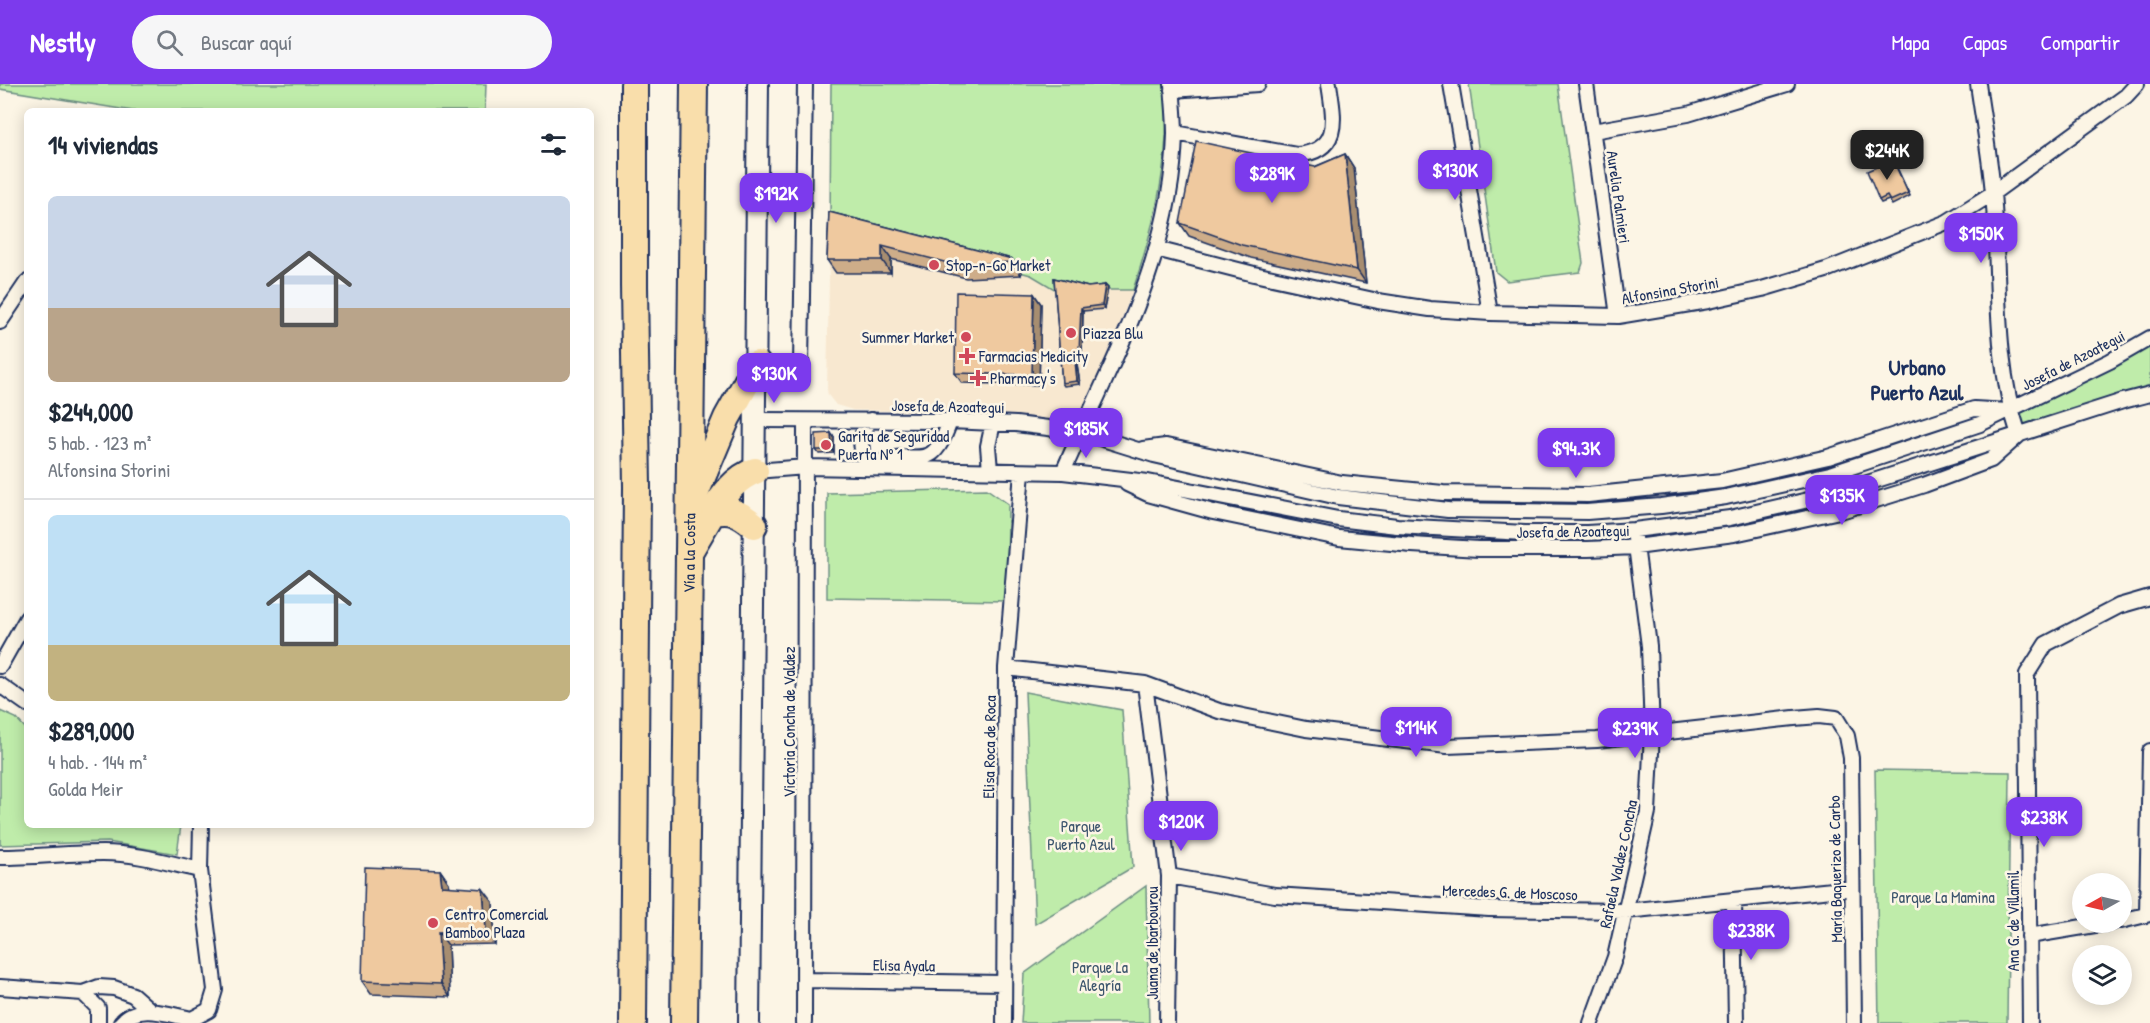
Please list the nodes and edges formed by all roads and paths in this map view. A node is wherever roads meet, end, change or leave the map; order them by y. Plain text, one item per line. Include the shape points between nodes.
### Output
1 (634, 84) edge
2 (694, 84) edge
3 (758, 84) edge
4 (805, 84) edge
5 (1258, 84) edge
6 (1329, 84) edge
7 (1451, 84) edge
8 (1586, 84) edge
9 (1787, 84) edge
10 (1978, 84) edge
11 (2137, 84) edge
12 (1172, 87) edge
13 (1593, 131) junction
14 (1175, 133) junction
15 (1993, 193) junction
16 (1156, 249) junction
17 (24, 286) edge
18 (1490, 313) junction
19 (1618, 315) junction
20 (0, 322) edge
21 (2150, 338) edge
22 (756, 364) junction
23 (801, 367) dead end
24 (2150, 394) edge
25 (2010, 411) junction
26 (756, 420) junction
27 (871, 420) junction
28 (805, 421) junction
29 (950, 421) junction
30 (993, 423) junction
31 (1080, 432) junction
32 (2019, 435) junction
33 (1137, 450) junction
34 (806, 467) junction
35 (872, 468) junction
36 (990, 470) junction
37 (755, 471) junction
38 (1022, 472) junction
39 (1063, 472) junction
40 (1115, 478) junction
41 (1630, 491) junction
42 (1632, 509) junction
43 (701, 510) junction
44 (754, 525) junction
45 (1634, 530) junction
46 (1636, 547) junction
47 (2150, 597) edge
48 (24, 623) edge
49 (0, 666) edge
50 (1006, 668) junction
51 (1144, 684) junction
52 (0, 685) edge
53 (24, 702) edge
54 (1652, 733) junction
55 (2150, 750) edge
56 (201, 828) edge
57 (0, 857) edge
58 (200, 870) junction
59 (1169, 876) junction
60 (1852, 888) junction
61 (1734, 900) junction
62 (1626, 911) junction
63 (2148, 914) edge
64 (2132, 918) edge
65 (2072, 929) edge
66 (2030, 936) junction
67 (805, 980) junction
68 (1003, 983) junction
69 (0, 987) edge
70 (82, 993) junction
71 (150, 1010) junction
72 (98, 1023) edge
73 (121, 1023) edge
74 (633, 1023) edge
75 (684, 1023) edge
76 (749, 1023) edge
77 (804, 1023) edge
78 (1004, 1023) edge
79 (1167, 1023) edge
80 (1591, 1023) edge
81 (1736, 1023) edge
82 (1854, 1023) edge
83 (2030, 1023) edge

1 - 74 highway via 637,487
2 - 43 highway, Vía a la Costa
3 - 22 street
4 - 23 street
5 - 12 street
6 - 14 street via 1333,122 1329,139 1313,153 1297,155
7 - 18 street
8 - 13 street, Aurelia Palmieri
9 - 13 street via 1688,114
10 - 15 street
11 - 15 street, Alfonsina Storini
12 - 14 street
13 - 19 street, Aurelia Palmieri
14 - 16 street via 1169,196
15 - 19 street, Alfonsina Storini via 1947,222 1826,270 1708,301
15 - 25 street
16 - 18 street, Alfonsina Storini via 1378,301
16 - 31 street via 1148,279 1107,380
17 - 20 street
18 - 19 street, Alfonsina Storini
21 - 25 street, Josefa de Azoategui
22 - 26 street
22 - 43 highway via 727,418
24 - 32 street, Josefa de Azoategui
25 - 32 street
25 - 41 street, Josefa de Azoategui via 1974,409 1828,457 1722,481
25 - 42 street, Josefa de Azoategui via 1830,474 1726,497
26 - 28 street, Josefa de Azoategui
26 - 37 street
27 - 28 street, Josefa de Azoategui
27 - 29 street, Josefa de Azoategui
27 - 35 street via 864,428 861,442 862,454
28 - 34 street, Victoria Concha de Valdez
29 - 30 street, Josefa de Azoategui
29 - 35 street via 931,455 888,459
30 - 31 street, Josefa de Azoategui
30 - 36 street via 988,446
31 - 33 street, Josefa de Azoategui
31 - 39 street
32 - 45 street, Josefa de Azoategui via 1830,495 1730,518
32 - 46 street, Josefa de Azoategui via 1991,460 1844,510 1734,534
33 - 41 street, Josefa de Azoategui via 1166,446 1342,483 1443,492 1588,495
33 - 42 street, Josefa de Azoategui via 1338,496 1399,505 1512,512
34 - 35 street, Josefa de Azoategui
34 - 37 street, Josefa de Azoategui
34 - 67 street, Victoria Concha de Valdez
35 - 36 street, Josefa de Azoategui
36 - 38 street, Josefa de Azoategui
37 - 43 highway
37 - 44 street
38 - 39 street, Josefa de Azoategui
38 - 50 street, Elisa Roca de Roca
39 - 40 street, Josefa de Azoategui
40 - 45 street, Josefa de Azoategui via 1397,526 1525,533
40 - 46 street, Josefa de Azoategui via 1149,494 1213,513 1339,538 1479,549
41 - 42 street, Rafaela Valdez Concha
42 - 45 street, Rafaela Valdez Concha
43 - 44 highway via 737,512
43 - 75 highway, Vía a la Costa via 689,552
44 - 76 street
45 - 46 street, Rafaela Valdez Concha
46 - 54 street, Rafaela Valdez Concha via 1649,646
47 - 66 street, Ana G. de Villamil via 2119,606 2046,644 2027,674
48 - 49 street
50 - 51 street
50 - 68 street, Elisa Roca de Roca
51 - 54 street via 1230,714 1306,729 1447,746 1597,740
51 - 59 street, Juana de Ibarbourou
52 - 53 street
54 - 60 street, María Baquerizo de Carbo via 1794,718 1836,718 1847,736 1851,758
54 - 62 street, Rafaela Valdez Concha via 1648,812
55 - 63 street
56 - 58 street
57 - 58 street via 105,853 139,856
58 - 71 street via 215,990 209,1010 192,1019
59 - 62 street, Mercedes G. de Moscoso via 1275,895 1489,909
59 - 79 street, Juana de Ibarbourou
60 - 61 street, Mercedes G. de Moscoso
60 - 82 street, María Baquerizo de Carbo
61 - 62 street, Mercedes G. de Moscoso
61 - 81 street
62 - 80 street, Rafaela Valdez Concha via 1615,957
63 - 64 street
65 - 66 street
66 - 83 street, Ana G. de Villamil
67 - 68 street, Elisa Ayala
67 - 77 street, Victoria Concha de Valdez
68 - 78 street, Elisa Roca de Roca
69 - 70 street
70 - 71 street via 99,987 114,988 133,995
70 - 72 street via 98,1008
71 - 73 street via 133,1014

